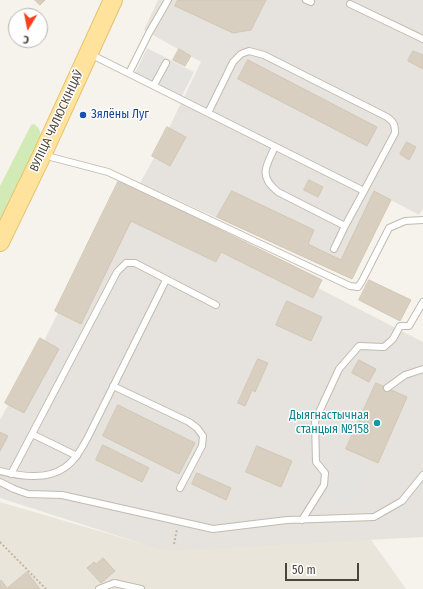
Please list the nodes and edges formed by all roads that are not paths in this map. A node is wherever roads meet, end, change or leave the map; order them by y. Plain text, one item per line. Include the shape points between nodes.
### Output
1 (113, 0) edge
2 (168, 0) edge
3 (350, 4) dead end
4 (423, 39) edge
5 (89, 54) junction
6 (166, 62) dead end
7 (129, 73) junction
8 (154, 85) junction
9 (208, 113) junction
10 (276, 147) junction
11 (42, 154) junction
12 (364, 191) junction
13 (423, 220) edge
14 (345, 226) junction
15 (0, 242) edge
16 (334, 249) dead end
17 (166, 280) junction
18 (423, 302) edge
19 (216, 305) dead end
20 (423, 369) edge
21 (113, 386) junction
22 (387, 388) dead end
23 (32, 434) junction
24 (77, 456) junction
25 (0, 471) edge
26 (11, 474) junction
27 (423, 475) edge
28 (0, 482) edge
29 (180, 488) dead end
30 (302, 520) junction
31 (99, 589) edge
32 (141, 589) edge

1 - 5 main road, ВУЛІЦА ЧАЛЮСКІНЦАЎ
2 - 7 lane
3 - 4 lane
5 - 7 lane
5 - 11 main road, ВУЛІЦА ЧАЛЮСКІНЦАЎ
6 - 8 lane
7 - 8 lane
8 - 9 lane
9 - 10 lane
9 - 12 lane via 233,62 241,54 249,51 264,55 393,121 395,133
10 - 12 lane
10 - 14 lane via 265,168 269,185
11 - 13 lane via 108,172 350,286 358,287 389,228 405,221
11 - 15 main road, ВУЛІЦА ЧАЛЮСКІНЦАЎ
12 - 14 lane
14 - 16 lane
17 - 19 lane
17 - 21 lane
17 - 23 lane via 135,263 126,263 117,272
18 - 30 lane via 409,326 400,326 384,348 359,346 338,369 315,421 316,462 325,473 324,485
20 - 22 lane via 405,375
21 - 24 lane
21 - 29 lane via 189,422 203,436 202,446
23 - 24 lane
23 - 26 lane
24 - 26 lane via 64,469 45,475
25 - 26 lane
27 - 30 lane via 402,501 374,517
28 - 30 lane via 28,494 62,495 213,529
31 - 32 lane via 114,583

